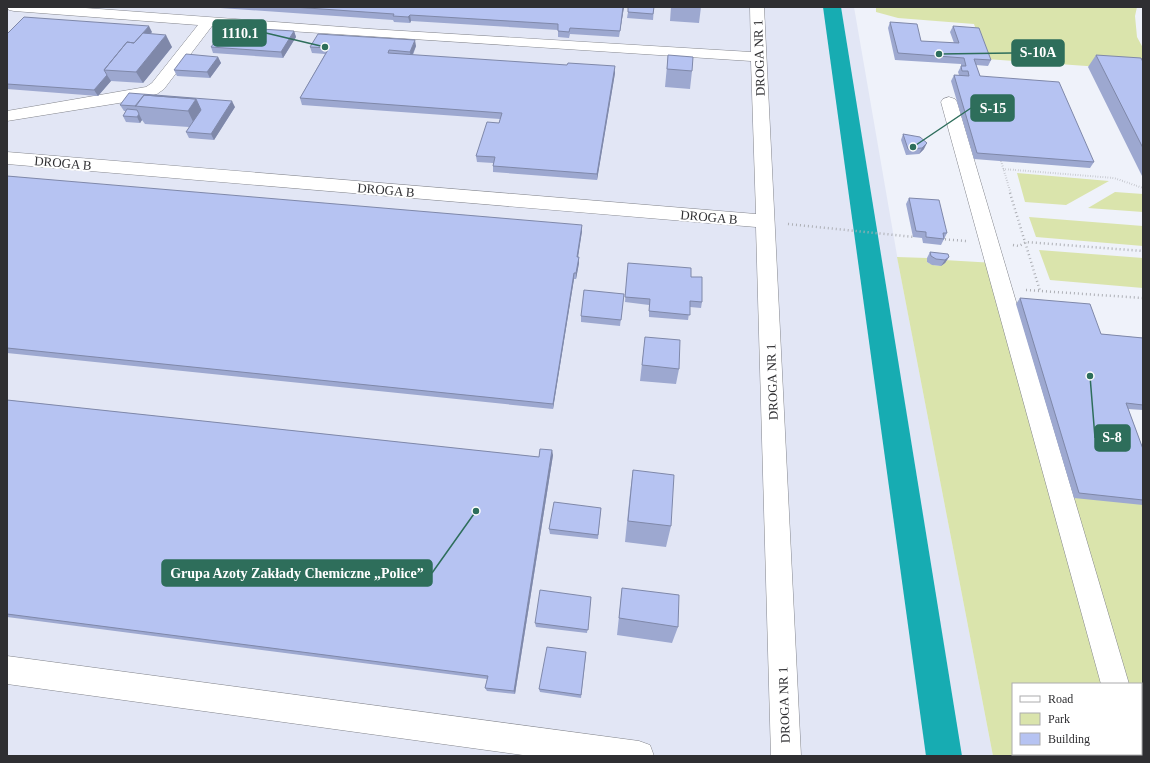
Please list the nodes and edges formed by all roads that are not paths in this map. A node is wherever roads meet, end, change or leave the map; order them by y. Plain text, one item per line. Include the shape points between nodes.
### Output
1 (14, 7) edge
2 (757, 7) edge
3 (208, 21) junction
4 (759, 56) junction
5 (949, 102) dead end
6 (7, 116) edge
7 (7, 158) edge
8 (765, 222) junction
9 (7, 670) edge
10 (1115, 683) edge
11 (639, 756) edge
12 (786, 756) edge

1 - 3 lane
2 - 4 lane, DROGA NR 1
3 - 4 lane
3 - 6 lane via 158,86 151,91
4 - 8 lane, DROGA NR 1
5 - 10 lane
7 - 8 lane, DROGA B
8 - 12 lane, DROGA NR 1
9 - 11 lane

